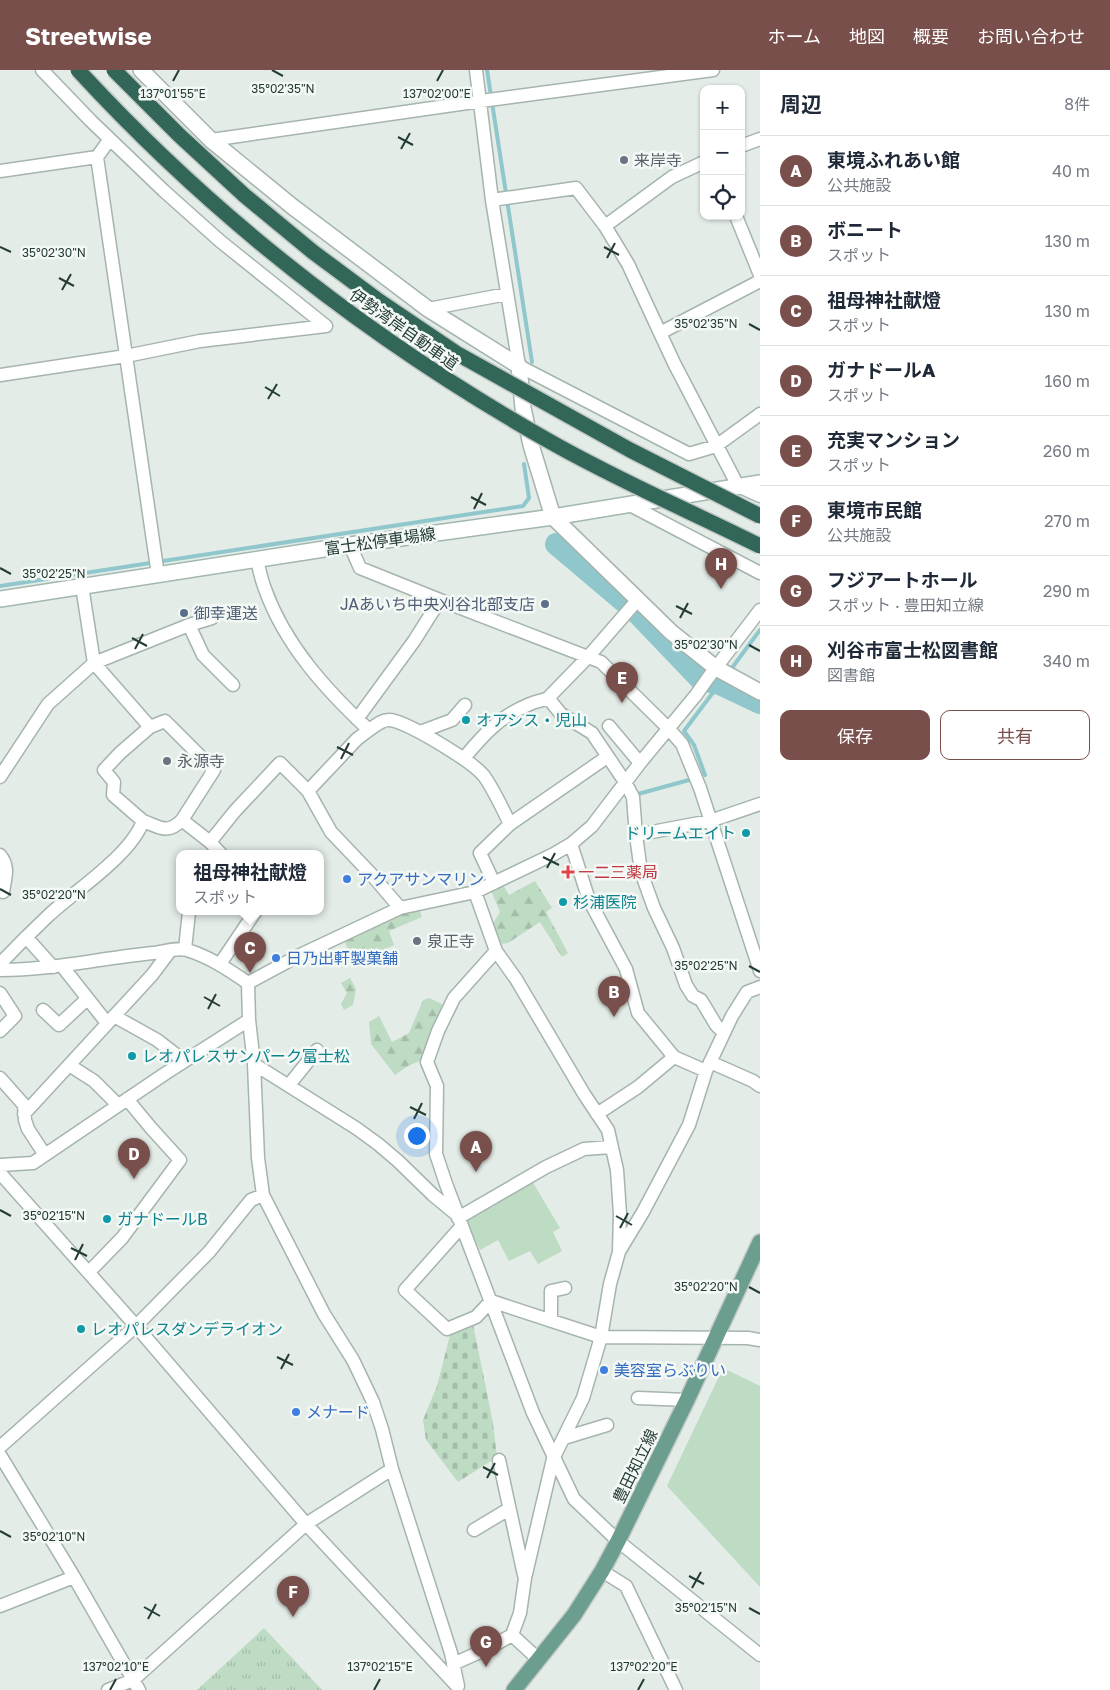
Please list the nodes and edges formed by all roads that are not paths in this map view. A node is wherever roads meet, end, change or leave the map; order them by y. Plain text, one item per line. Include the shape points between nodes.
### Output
1 (42, 70) edge
2 (78, 70) edge
3 (114, 70) edge
4 (141, 70) edge
5 (476, 70) edge
6 (713, 70) edge
7 (482, 100) junction
8 (110, 139) junction
9 (760, 139) edge
10 (211, 140) junction
11 (745, 145) edge
12 (97, 157) junction
13 (700, 164) edge
14 (0, 171) edge
15 (495, 199) junction
16 (738, 220) edge
17 (605, 226) junction
18 (760, 275) edge
19 (760, 281) edge
20 (507, 294) junction
21 (428, 310) junction
22 (660, 333) junction
23 (126, 356) junction
24 (519, 366) junction
25 (0, 375) edge
26 (760, 414) edge
27 (716, 446) junction
28 (760, 483) edge
29 (738, 486) junction
30 (760, 496) edge
31 (630, 505) junction
32 (760, 516) edge
33 (553, 517) junction
34 (350, 545) junction
35 (760, 546) edge
36 (257, 559) junction
37 (157, 568) junction
38 (760, 573) edge
39 (82, 586) junction
40 (0, 599) edge
41 (440, 600) junction
42 (637, 603) junction
43 (760, 610) edge
44 (212, 618) dead end
45 (190, 625) junction
46 (588, 657) junction
47 (94, 663) junction
48 (712, 673) junction
49 (232, 684) dead end
50 (760, 692) edge
51 (548, 698) junction
52 (466, 705) dead end
53 (357, 719) junction
54 (609, 726) dead end
55 (150, 727) junction
56 (668, 728) junction
57 (369, 730) junction
58 (420, 732) junction
59 (607, 757) junction
60 (464, 758) junction
61 (640, 763) junction
62 (0, 777) edge
63 (625, 782) junction
64 (308, 791) junction
65 (760, 804) edge
66 (182, 820) junction
67 (143, 821) junction
68 (710, 821) junction
69 (510, 824) junction
70 (636, 835) junction
71 (210, 842) junction
72 (571, 844) junction
73 (217, 850) edge
74 (0, 855) edge
75 (494, 883) junction
76 (3, 892) dead end
77 (475, 892) junction
78 (400, 908) junction
79 (188, 915) edge
80 (253, 915) edge
81 (26, 937) junction
82 (185, 949) junction
83 (170, 951) junction
84 (496, 951) junction
85 (0, 964) edge
86 (220, 964) junction
87 (57, 967) junction
88 (0, 970) edge
89 (760, 971) edge
90 (248, 983) junction
91 (760, 987) edge
92 (0, 993) edge
93 (87, 998) junction
94 (43, 1010) dead end
95 (111, 1020) junction
96 (249, 1020) junction
97 (0, 1031) edge
98 (724, 1033) junction
99 (317, 1050) dead end
100 (674, 1057) junction
101 (184, 1061) junction
102 (254, 1064) junction
103 (69, 1065) junction
104 (708, 1067) junction
105 (0, 1078) edge
106 (289, 1085) junction
107 (760, 1086) edge
108 (123, 1102) junction
109 (24, 1114) junction
110 (597, 1114) junction
111 (611, 1148) junction
112 (45, 1155) junction
113 (0, 1165) edge
114 (0, 1173) edge
115 (263, 1195) junction
116 (458, 1220) junction
117 (760, 1242) edge
118 (618, 1252) junction
119 (89, 1272) junction
120 (565, 1288) dead end
121 (491, 1301) junction
122 (551, 1321) junction
123 (136, 1326) junction
124 (760, 1329) edge
125 (601, 1337) junction
126 (716, 1338) junction
127 (754, 1339) edge
128 (638, 1398) dead end
129 (687, 1400) junction
130 (606, 1424) dead end
131 (564, 1438) junction
132 (0, 1447) edge
133 (0, 1455) edge
134 (553, 1459) junction
135 (499, 1460) dead end
136 (392, 1469) junction
137 (509, 1509) junction
138 (306, 1524) junction
139 (474, 1530) dead end
140 (618, 1541) junction
141 (602, 1571) junction
142 (74, 1577) junction
143 (525, 1578) junction
144 (0, 1606) edge
145 (512, 1635) junction
146 (760, 1655) edge
147 (538, 1659) junction
148 (453, 1664) junction
149 (136, 1685) edge
150 (459, 1688) edge
151 (108, 1690) edge
152 (514, 1690) edge
153 (676, 1690) edge

1 - 8 street
2 - 35 highway, 伊勢湾岸自動車道, bridge via 162,156 229,217 363,323 442,377 550,442
3 - 32 highway, 伊勢湾岸自動車道, bridge via 244,195 379,301 456,353 630,450
4 - 10 street
5 - 7 street
6 - 7 street
7 - 10 street
7 - 15 street
8 - 12 street
8 - 23 street via 220,241 326,326 200,341
9 - 11 street
10 - 21 street
12 - 14 street
12 - 23 street
13 - 17 street via 672,177
15 - 17 street via 576,188
15 - 20 street
16 - 18 street
17 - 22 street via 628,264
19 - 22 street
20 - 21 street
20 - 24 street
21 - 24 street
22 - 27 street
23 - 25 street
23 - 37 street
24 - 27 street via 689,454
24 - 33 street via 523,408
26 - 27 street
27 - 29 street
28 - 29 street, 富士松停車場線
29 - 30 street
29 - 31 street, 富士松停車場線
31 - 33 street, 富士松停車場線
31 - 38 street
33 - 34 street, 富士松停車場線
33 - 42 street
34 - 36 street, 富士松停車場線
34 - 41 street via 360,568
36 - 37 street, 富士松停車場線
36 - 53 street via 264,588 281,624 310,669
37 - 39 street, 富士松停車場線
39 - 40 street, 富士松停車場線
39 - 47 street
41 - 46 street
41 - 53 street
42 - 46 street
42 - 48 street
43 - 48 street
44 - 45 street
45 - 47 street
45 - 49 street via 203,655
46 - 51 street
46 - 56 street via 601,662
47 - 55 street
47 - 62 street via 48,704
48 - 50 street
48 - 56 street
51 - 59 street via 561,714 592,733
51 - 60 street via 502,718
52 - 58 street via 452,720
53 - 57 street
54 - 61 street
55 - 66 street via 165,721 214,770
55 - 67 street via 104,770 114,782 113,795
56 - 61 street
56 - 68 street via 682,744
57 - 58 street via 382,720 390,720
57 - 64 street via 356,739
58 - 60 street
59 - 63 street
59 - 69 street
60 - 69 street via 484,776
61 - 63 street
63 - 70 street via 633,797
63 - 72 street via 592,826
64 - 71 street via 280,763
64 - 78 street via 332,832
65 - 68 street
66 - 67 street via 174,828 166,829
66 - 71 street
67 - 81 street via 139,832 117,855
68 - 70 street
68 - 89 street
69 - 75 street via 480,853
70 - 98 street via 641,872 686,985
71 - 73 street
72 - 75 street
72 - 100 street via 589,900 626,969 638,1013
74 - 76 street via 7,867
75 - 77 street
77 - 78 street
77 - 84 street
78 - 90 street
79 - 82 street
80 - 86 street
81 - 85 street
81 - 87 street
82 - 83 street
82 - 86 street
83 - 87 street
83 - 95 street
84 - 110 street
84 - 116 street via 454,998 427,1062 437,1086 436,1154
86 - 90 street
87 - 88 street
87 - 93 street
90 - 96 street
91 - 98 street via 748,992
92 - 97 street via 15,1016
93 - 94 street via 59,1024
93 - 95 street
95 - 101 street via 158,1040
95 - 103 street
96 - 101 street
96 - 102 street
98 - 104 street
99 - 106 street
100 - 104 street
100 - 110 street via 638,1087
101 - 108 street
102 - 106 street
102 - 115 street
103 - 108 street
103 - 109 street
104 - 107 street
104 - 118 street via 689,1126
105 - 109 street via 24,1105
106 - 116 street via 378,1144
108 - 112 street
108 - 119 street via 180,1160 122,1238
109 - 112 street via 28,1129
110 - 111 street via 608,1130
111 - 116 street via 584,1149 546,1166
111 - 118 street via 620,1205
112 - 113 street via 33,1163
114 - 119 street
115 - 123 street via 251,1200 209,1252
115 - 136 street via 311,1290 361,1376 382,1428
116 - 121 street
116 - 121 street via 405,1290 447,1329 476,1316
117 - 126 main road, 豊田知立線
118 - 125 street
119 - 123 street
120 - 122 street via 551,1291
121 - 122 street
121 - 134 street
122 - 125 street
123 - 132 street
123 - 138 street
124 - 127 street
125 - 126 street
125 - 131 street via 583,1398
126 - 127 street
126 - 129 main road, 豊田知立線
128 - 129 street
129 - 140 main road, 豊田知立線
130 - 131 street
131 - 134 street
133 - 142 street
134 - 140 street via 574,1499
134 - 143 street
135 - 137 street
136 - 138 street
136 - 148 street
137 - 139 street
137 - 143 street
138 - 149 street
138 - 150 street
140 - 141 main road, 豊田知立線
140 - 146 street
141 - 147 main road, 豊田知立線 via 574,1615
141 - 153 street via 626,1586
142 - 144 street
142 - 149 street
143 - 145 street via 520,1613
145 - 147 street
145 - 148 street
147 - 152 main road, 豊田知立線
148 - 150 street
149 - 151 street

